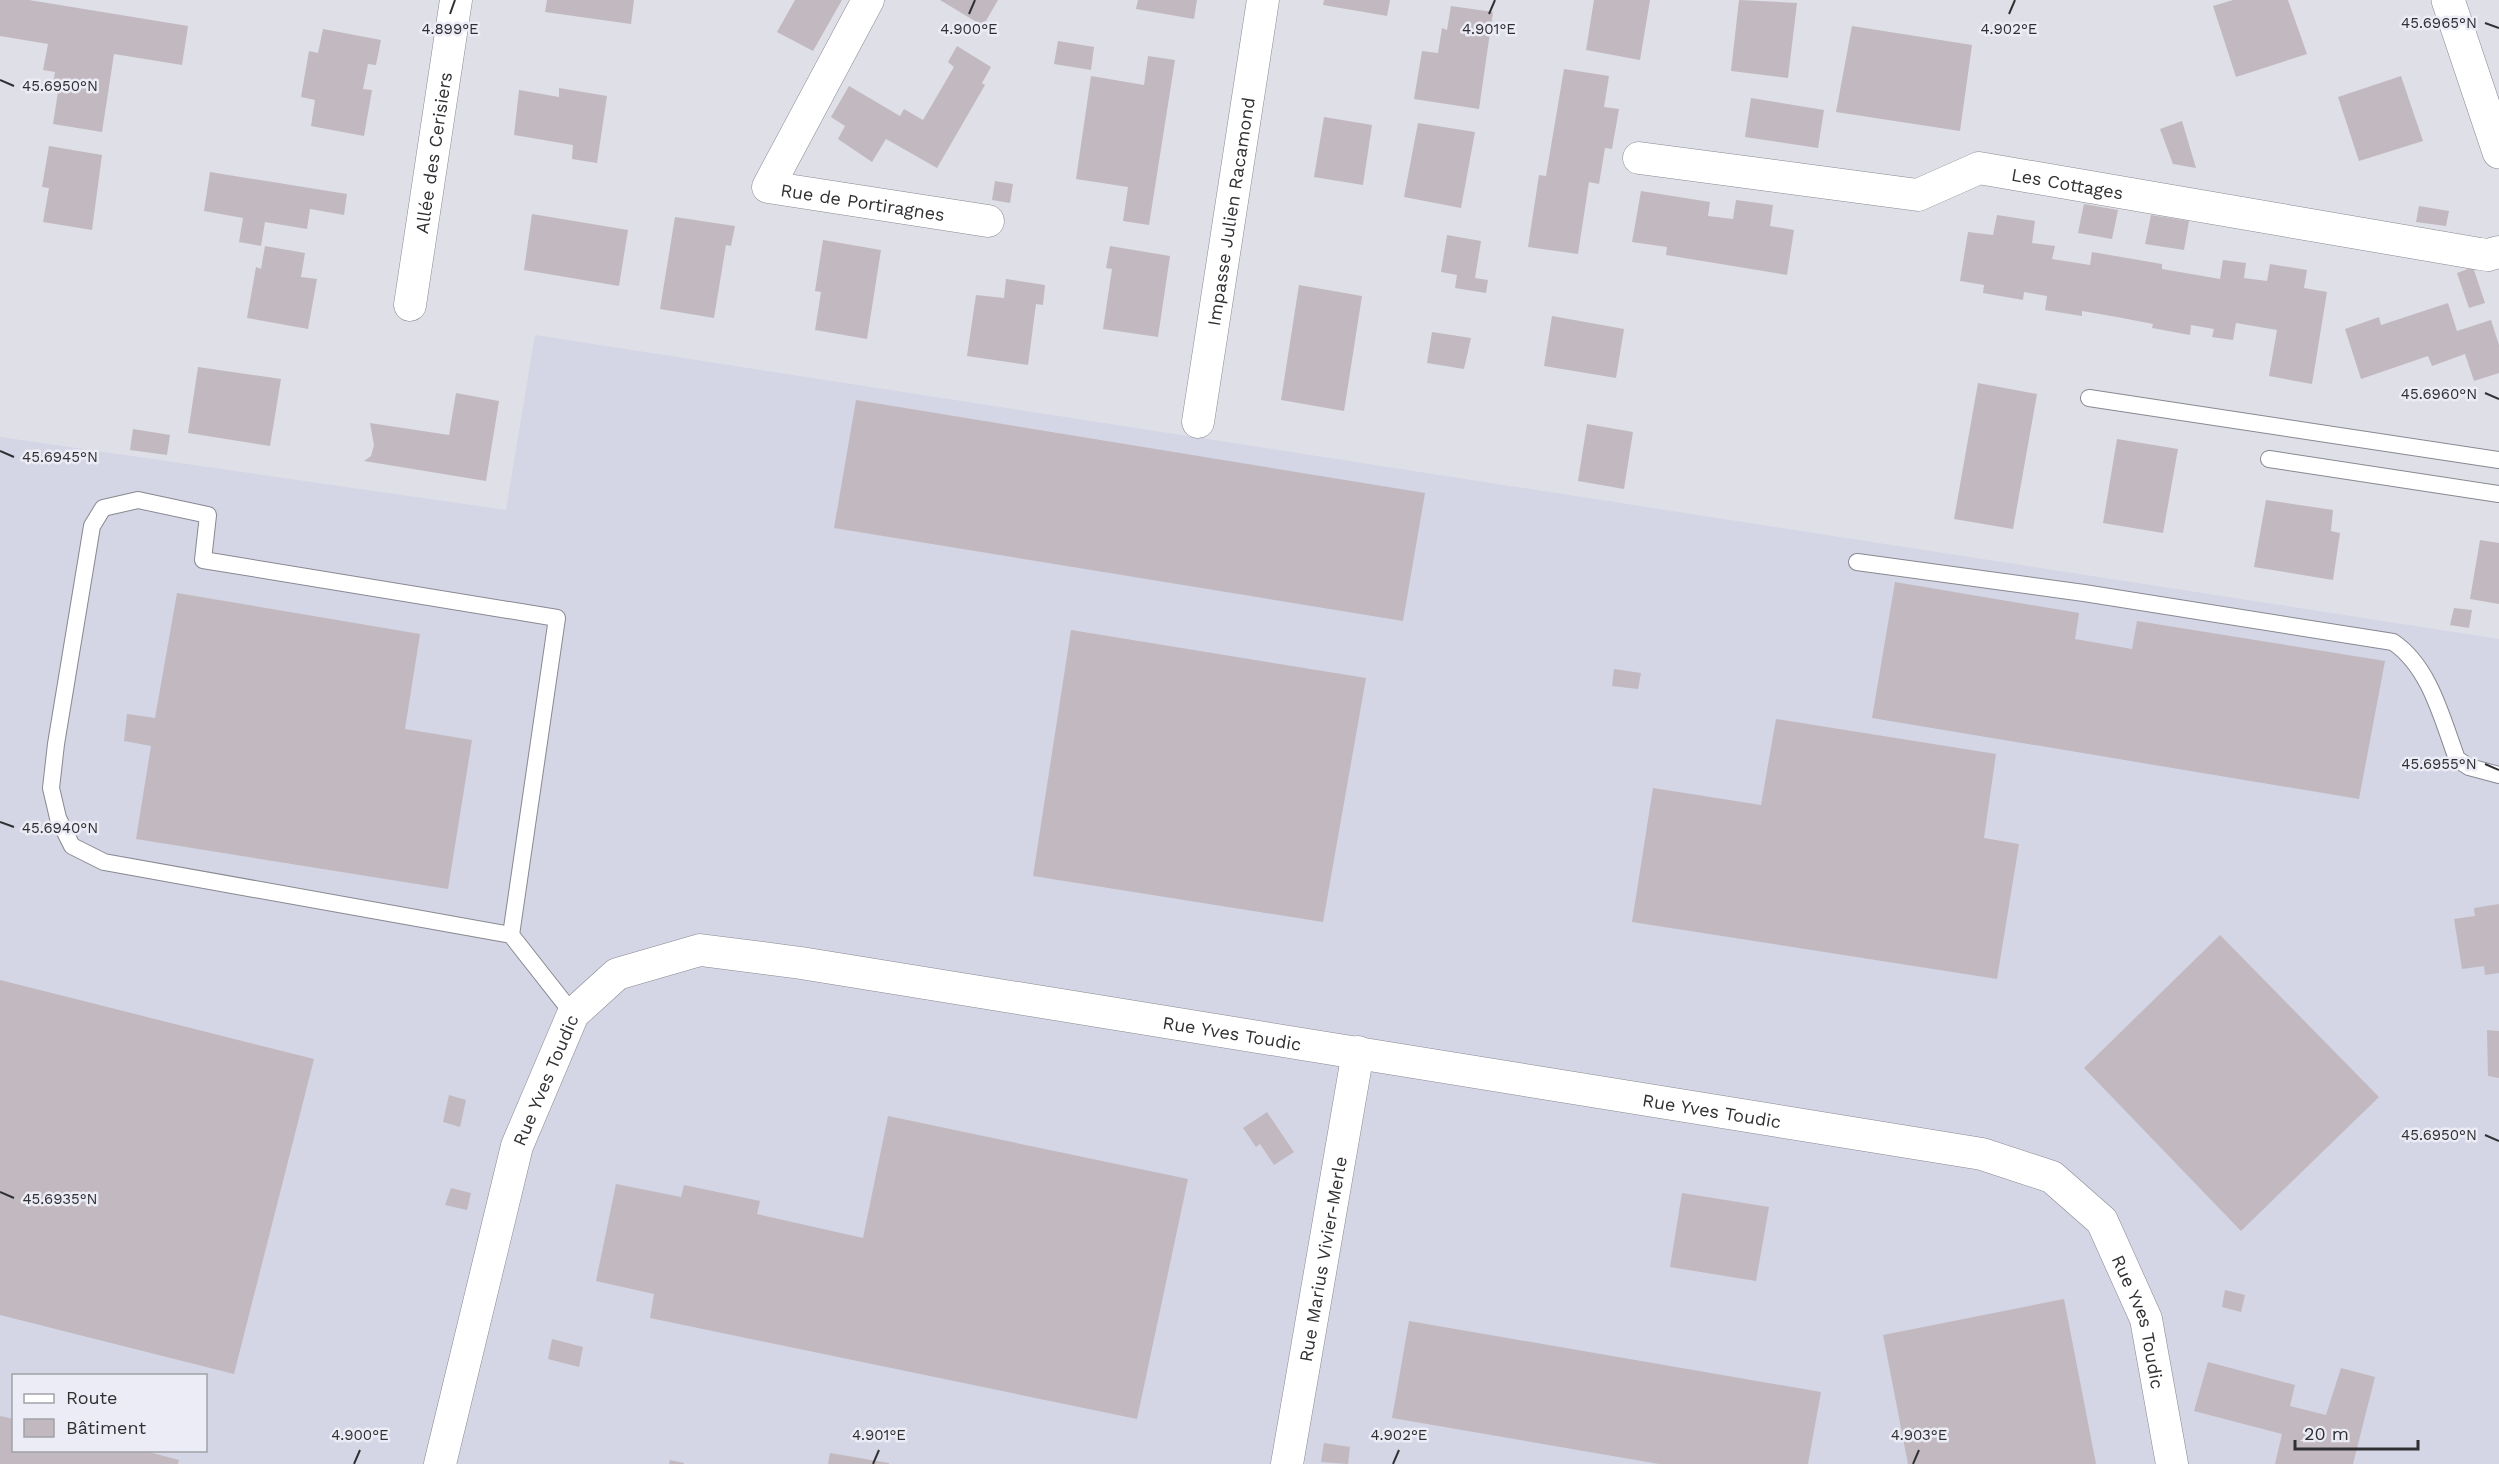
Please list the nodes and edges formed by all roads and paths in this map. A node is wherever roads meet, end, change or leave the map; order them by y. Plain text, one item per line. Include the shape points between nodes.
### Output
1 (456, 0) edge
2 (868, 0) edge
3 (1263, 0) edge
4 (2448, 0) edge
5 (2499, 152) edge
6 (1639, 158) dead end
7 (988, 221) dead end
8 (2499, 252) edge
9 (410, 305) dead end
10 (2089, 398) dead end
11 (1198, 422) dead end
12 (2269, 459) dead end
13 (2499, 460) edge
14 (2499, 494) edge
15 (1857, 562) dead end
16 (2499, 775) edge
17 (511, 935) junction
18 (573, 1014) junction
19 (1358, 1052) junction
20 (440, 1464) edge
21 (1287, 1464) edge
22 (2172, 1464) edge

1 - 9 street, Allée des Cerisiers
2 - 7 street, Rue de Portiragnes via 768,187
3 - 11 street, Impasse Julien Racamond
4 - 5 street
6 - 8 street, Les Cottages via 1918,195 1979,168 2480,254
10 - 13 lane
12 - 14 lane
15 - 16 lane via 2393,642 2423,675 2457,759 2469,767
17 - 17 lane via 557,618 203,560 208,515 138,500 103,508 92,526 51,788 58,818 72,846 104,862
17 - 18 lane
18 - 19 street, Rue Yves Toudic via 617,974 700,950
18 - 20 street, Rue Yves Toudic via 517,1146
19 - 21 street, Rue Marius Vivier-Merle
19 - 22 street, Rue Yves Toudic via 1982,1154 2052,1177 2102,1221 2146,1319

